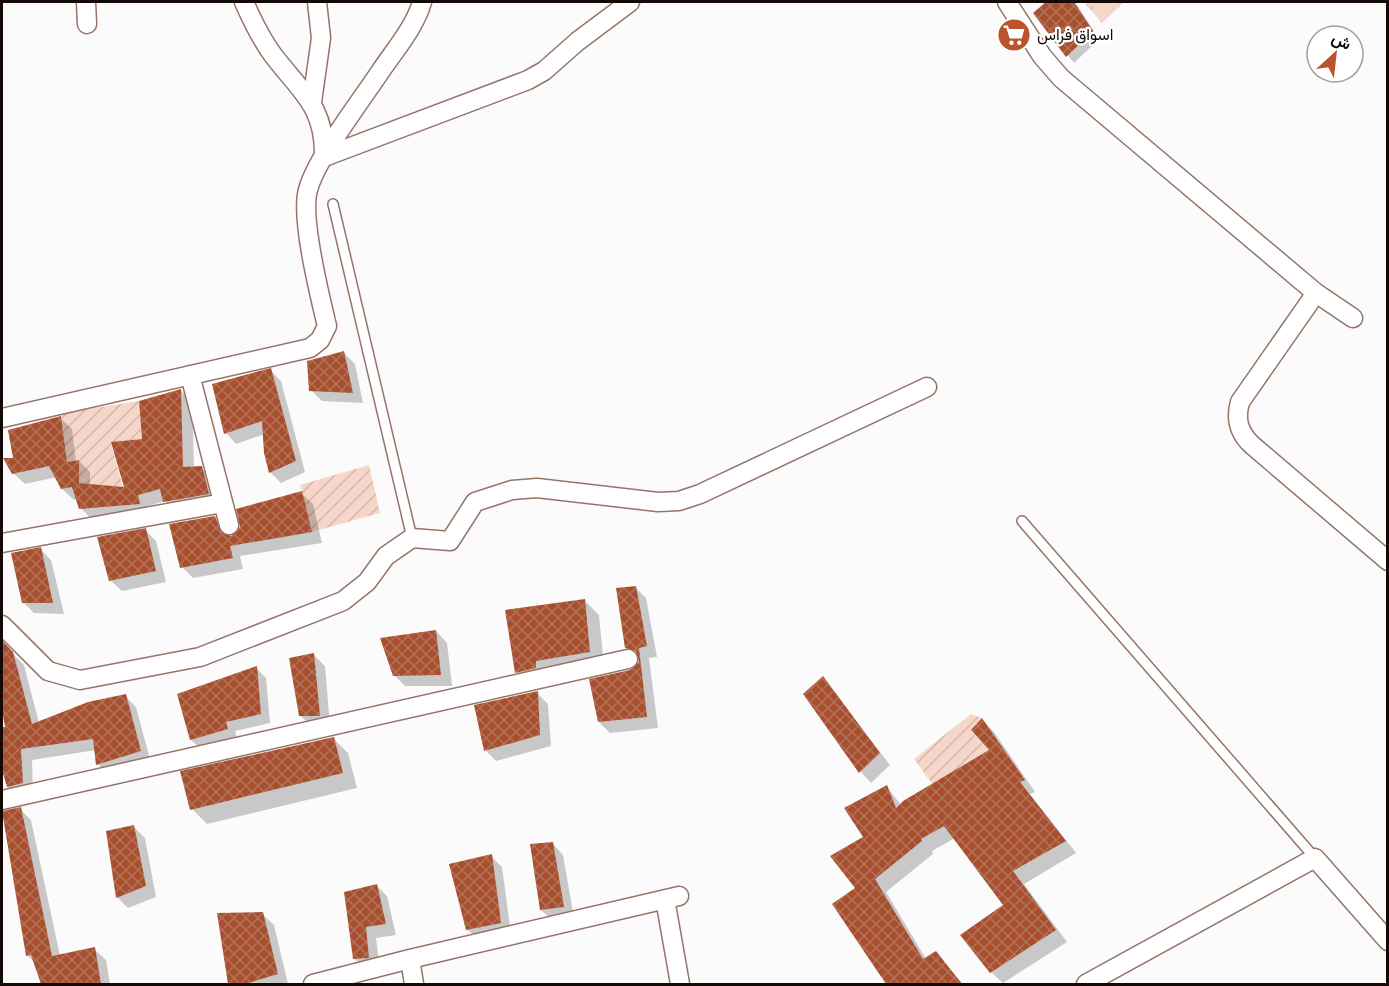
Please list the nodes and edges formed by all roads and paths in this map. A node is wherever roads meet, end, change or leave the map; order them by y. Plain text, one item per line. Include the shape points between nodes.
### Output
1 (86, 2) edge
2 (244, 2) edge
3 (317, 2) edge
4 (422, 2) edge
5 (630, 2) edge
6 (1016, 5) edge
7 (87, 24) dead end
8 (312, 102) junction
9 (324, 157) junction
10 (333, 204) dead end
11 (1316, 293) junction
12 (1353, 318) dead end
13 (190, 375) junction
14 (927, 387) dead end
15 (2, 418) edge
16 (223, 503) junction
17 (1022, 521) dead end
18 (229, 525) dead end
19 (412, 537) junction
20 (2, 543) edge
21 (1388, 561) edge
22 (2, 625) edge
23 (628, 659) dead end
24 (2, 800) edge
25 (1315, 858) junction
26 (1388, 941) edge
27 (410, 959) junction
28 (313, 984) edge
29 (414, 984) edge
30 (680, 984) edge
31 (1086, 984) edge

1 - 7 street
2 - 8 street via 272,54
3 - 8 street via 321,38
4 - 9 street
5 - 9 street via 528,80
6 - 11 street via 1061,78
8 - 9 street via 323,128
9 - 13 street via 305,201 327,326 320,340 310,348
10 - 19 lane
11 - 12 street
11 - 21 street via 1240,402 1237,421 1245,439
13 - 15 street
13 - 16 street
14 - 19 street via 690,498 658,502 537,488 512,490 475,502 450,541
16 - 18 street
16 - 20 street
17 - 25 lane
19 - 22 street via 386,556 367,582 343,601 200,657 80,680 48,671
23 - 24 street
25 - 26 street
25 - 31 street
27 - 28 street
27 - 29 street
27 - 30 street via 672,897

